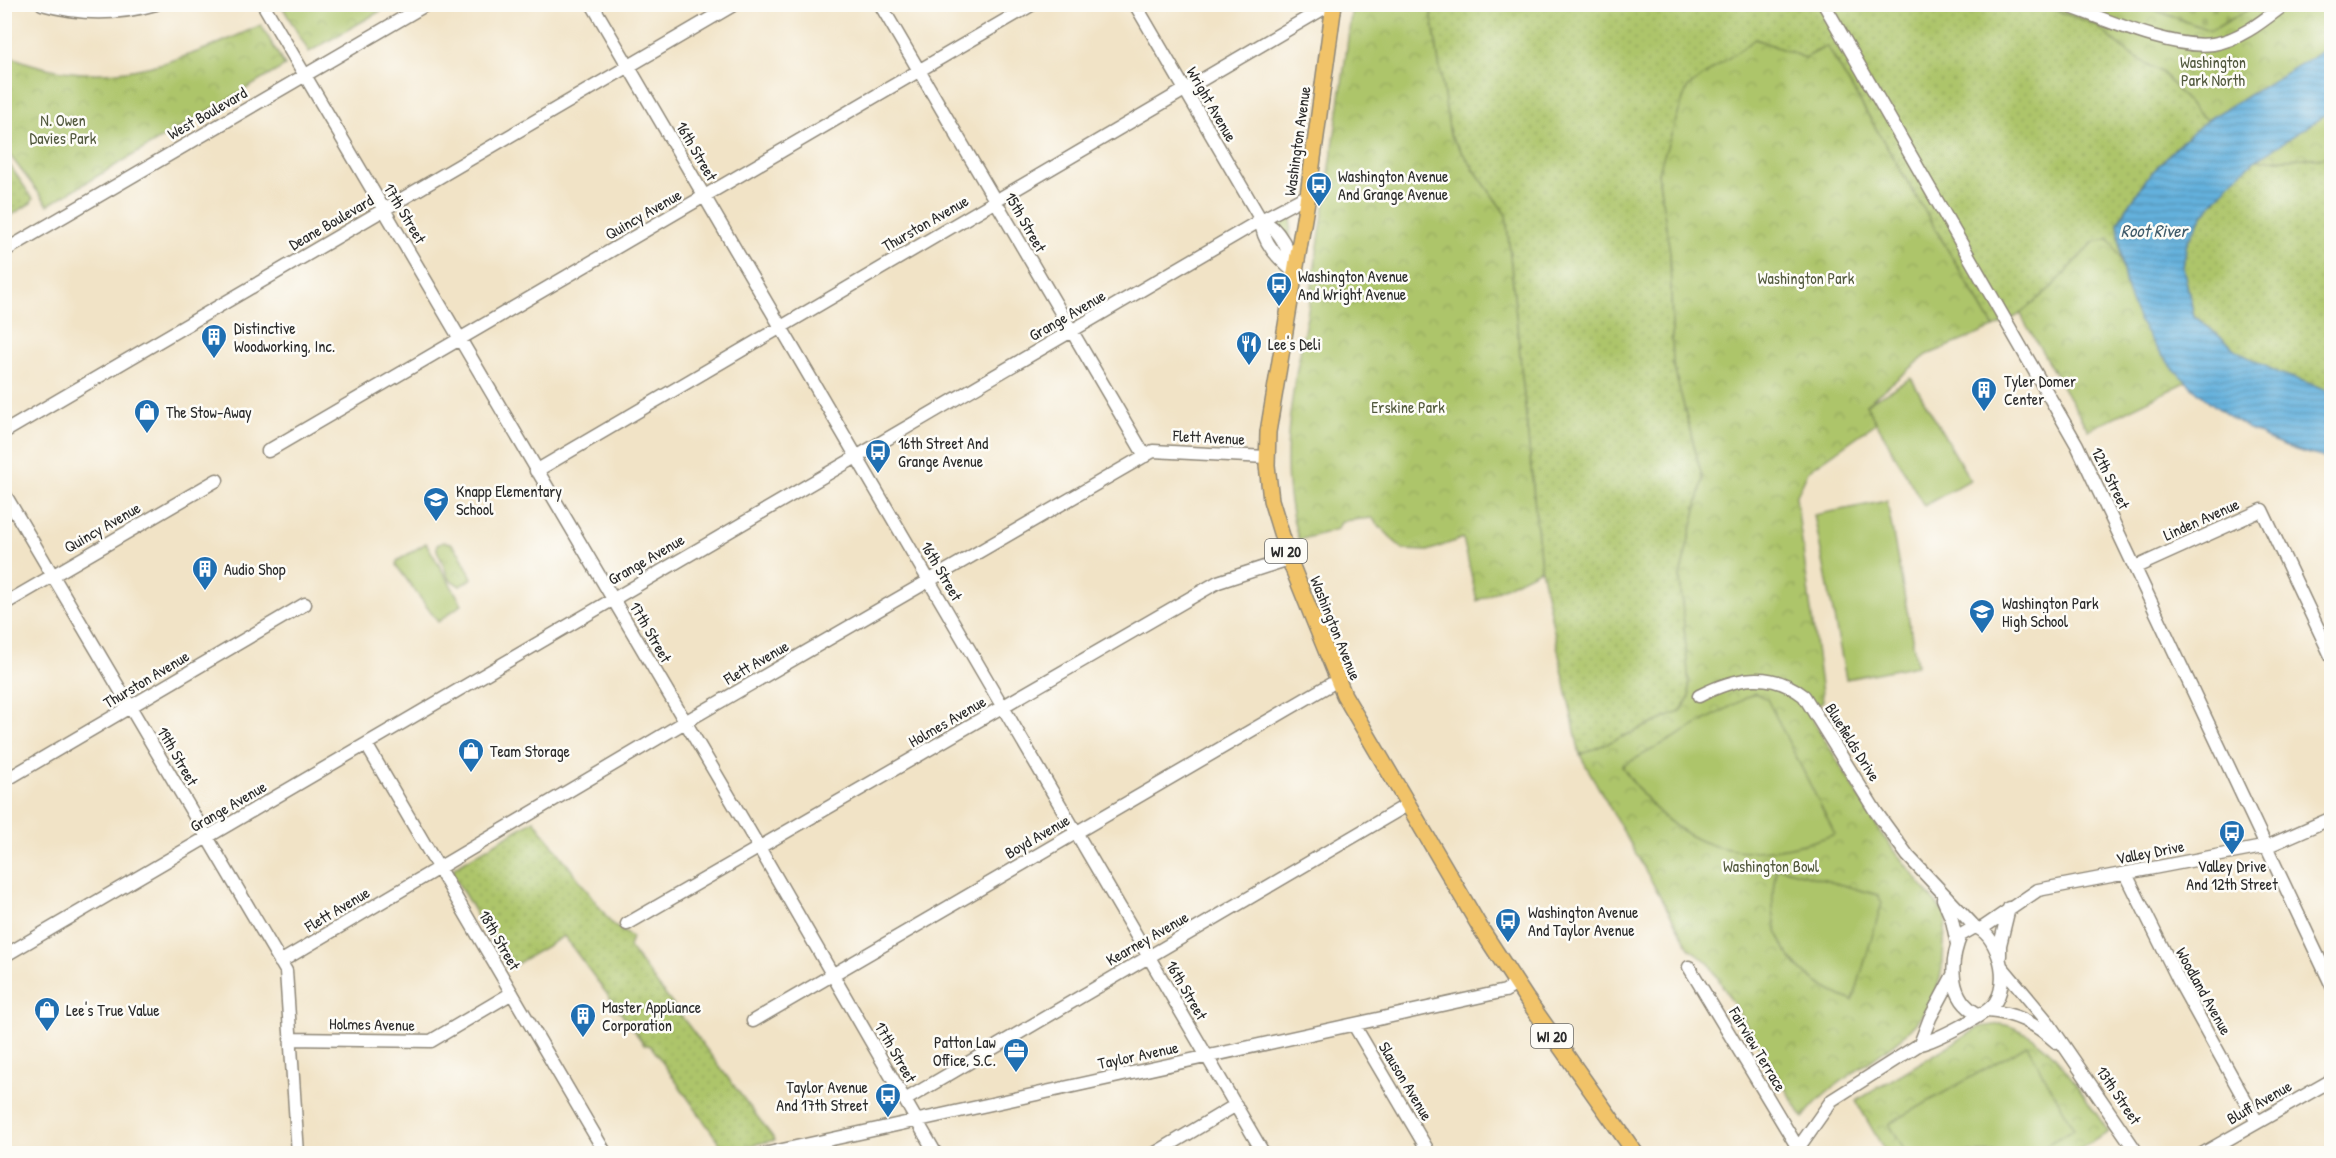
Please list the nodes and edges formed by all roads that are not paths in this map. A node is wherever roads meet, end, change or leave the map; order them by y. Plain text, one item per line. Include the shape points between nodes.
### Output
1 (42, 4) edge
2 (156, 4) edge
3 (263, 4) edge
4 (427, 4) edge
5 (592, 4) edge
6 (735, 4) edge
7 (880, 4) edge
8 (1033, 4) edge
9 (1135, 4) edge
10 (1333, 4) edge
11 (1824, 4) edge
12 (2063, 4) edge
13 (2285, 4) edge
14 (628, 67) junction
15 (919, 71) junction
16 (305, 76) junction
17 (1185, 90) junction
18 (1308, 195) junction
19 (704, 197) junction
20 (995, 201) junction
21 (384, 211) junction
22 (1261, 220) junction
23 (4, 251) edge
24 (1295, 273) junction
25 (780, 327) junction
26 (1071, 331) junction
27 (460, 340) junction
28 (4, 432) edge
29 (268, 451) dead end
30 (1145, 456) junction
31 (856, 457) junction
32 (1266, 457) junction
33 (536, 471) junction
34 (217, 480) dead end
35 (4, 493) edge
36 (1288, 559) junction
37 (2136, 567) junction
38 (53, 575) junction
39 (930, 582) junction
40 (612, 597) junction
41 (4, 604) edge
42 (305, 604) dead end
43 (2331, 658) edge
44 (1338, 680) junction
45 (1700, 696) dead end
46 (130, 708) junction
47 (1003, 708) junction
48 (686, 722) junction
49 (366, 744) junction
50 (4, 781) edge
51 (1407, 805) junction
52 (2331, 818) edge
53 (1076, 833) junction
54 (207, 837) junction
55 (2268, 846) junction
56 (759, 847) junction
57 (439, 867) junction
58 (2126, 874) junction
59 (1942, 895) junction
60 (2009, 908) junction
61 (627, 924) dead end
62 (1978, 928) junction
63 (1957, 944) junction
64 (4, 956) edge
65 (1148, 957) junction
66 (280, 962) junction
67 (2001, 964) junction
68 (1689, 967) dead end
69 (831, 973) junction
70 (1953, 975) junction
71 (1517, 984) junction
72 (2331, 986) edge
73 (513, 993) junction
74 (1983, 1012) junction
75 (753, 1021) dead end
76 (1354, 1024) junction
77 (290, 1039) junction
78 (1920, 1044) junction
79 (2073, 1056) junction
80 (1207, 1057) junction
81 (2331, 1080) edge
82 (905, 1100) junction
83 (1236, 1106) junction
84 (916, 1120) junction
85 (2257, 1122) junction
86 (1796, 1151) edge
87 (298, 1154) edge
88 (606, 1154) edge
89 (764, 1154) edge
90 (936, 1154) edge
91 (1154, 1154) edge
92 (1264, 1154) edge
93 (1430, 1154) edge
94 (1636, 1154) edge
95 (2138, 1154) edge
96 (2202, 1154) edge

1 - 2 street via 94,13
3 - 16 street, 17th Street
4 - 16 street, West Boulevard
5 - 14 street, 16th Street
6 - 14 street, Deane Boulevard
7 - 15 street, 15th Street
8 - 15 street, Quincy Avenue
9 - 17 street, Wright Avenue
10 - 17 street, Thurston Avenue
10 - 18 main road, Washington Avenue / WI 20
11 - 37 street, 12th Street via 2077,445
12 - 13 street via 2173,42 2213,44 2251,29
14 - 19 street, 16th Street
14 - 21 street, Deane Boulevard
15 - 19 street, Quincy Avenue
15 - 20 street, 15th Street
16 - 21 street, 17th Street
16 - 23 street, West Boulevard
17 - 20 street, Thurston Avenue
17 - 22 street, Wright Avenue
18 - 22 street, Grange Avenue
18 - 24 main road, Washington Avenue / WI 20
19 - 25 street, 16th Street
19 - 27 street, Quincy Avenue
20 - 25 street, Thurston Avenue
20 - 26 street, 15th Street
21 - 27 street, 17th Street
21 - 28 street, Deane Boulevard
22 - 24 street, Wright Avenue via 1272,224 1289,251
22 - 26 street, Grange Avenue
24 - 32 main road, Washington Avenue / WI 20
25 - 31 street, 16th Street
25 - 33 street, Thurston Avenue
26 - 30 street, 15th Street
26 - 31 street, Grange Avenue
27 - 29 street, Quincy Avenue
27 - 33 street, 17th Street
30 - 32 street, Flett Avenue via 1153,451
30 - 39 street, Flett Avenue
31 - 39 street, 16th Street
31 - 40 street, Grange Avenue
32 - 36 main road, Washington Avenue / WI 20 via 1271,500
33 - 40 street, 17th Street
34 - 38 street, Quincy Avenue
35 - 38 street, 19th Street
36 - 44 main road, Washington Avenue / WI 20
36 - 47 street, Holmes Avenue via 1218,582
37 - 43 street, Linden Avenue via 2262,510
37 - 55 street, 12th Street
38 - 41 street, Quincy Avenue
38 - 46 street, 19th Street
39 - 47 street, 16th Street
39 - 48 street, Flett Avenue
40 - 48 street, 17th Street
40 - 49 street, Grange Avenue
42 - 46 street, Thurston Avenue
44 - 51 main road, Washington Avenue / WI 20
44 - 53 street, Boyd Avenue
45 - 59 street, Bluefields Drive via 1736,679 1776,681 1798,692 1814,710 1876,812
46 - 50 street, Thurston Avenue
46 - 54 street, 19th Street
47 - 53 street, 16th Street
47 - 56 street, Holmes Avenue
48 - 56 street, 17th Street
48 - 57 street, Flett Avenue
49 - 54 street, Grange Avenue
49 - 57 street, 18th Street
51 - 65 street, Kearney Avenue
51 - 71 main road, Washington Avenue / WI 20
52 - 55 street, Valley Drive
53 - 65 street, 16th Street
53 - 69 street, Boyd Avenue
54 - 64 street, Grange Avenue
54 - 66 street, 19th Street
55 - 58 street, Valley Drive
55 - 72 street, 12th Street
56 - 61 street, Holmes Avenue
56 - 69 street, 17th Street
57 - 66 street, Flett Avenue
57 - 73 street, 18th Street
58 - 60 street, Valley Drive via 2038,890
58 - 85 street, Woodland Avenue via 2179,981
59 - 62 street, Bluefields Drive
59 - 63 street, Bluefields Drive
60 - 62 street, Valley Drive
60 - 67 street via 2000,945
62 - 63 street, Valley Drive via 1965,931
62 - 67 street, Bluefields Drive via 1990,939
63 - 70 street
65 - 80 street, 16th Street
65 - 82 street, Kearney Avenue
66 - 77 street, 19th Street via 286,971
67 - 74 street via 1998,997
67 - 79 street, 13th Street
68 - 86 street, Fairview Terrace
69 - 75 street, Boyd Avenue
69 - 82 street, 17th Street
70 - 74 street via 1961,1001
70 - 78 street
71 - 76 street, Taylor Avenue via 1505,991
71 - 94 main road, Washington Avenue / WI 20
73 - 77 street, Holmes Avenue via 431,1041
73 - 88 street, 18th Street
74 - 78 street via 1935,1040
74 - 79 street, 13th Street via 2022,1017
76 - 80 street, Taylor Avenue
76 - 93 street, Slauson Avenue
77 - 87 street, 19th Street
78 - 86 street via 1832,1100
79 - 95 street, 13th Street
80 - 83 street, 16th Street
80 - 84 street, Taylor Avenue
81 - 85 street, Bluff Avenue
82 - 84 street, 17th Street
83 - 91 street
83 - 92 street, 16th Street
84 - 89 street, Taylor Avenue
84 - 90 street, 17th Street
85 - 96 street, Bluff Avenue

